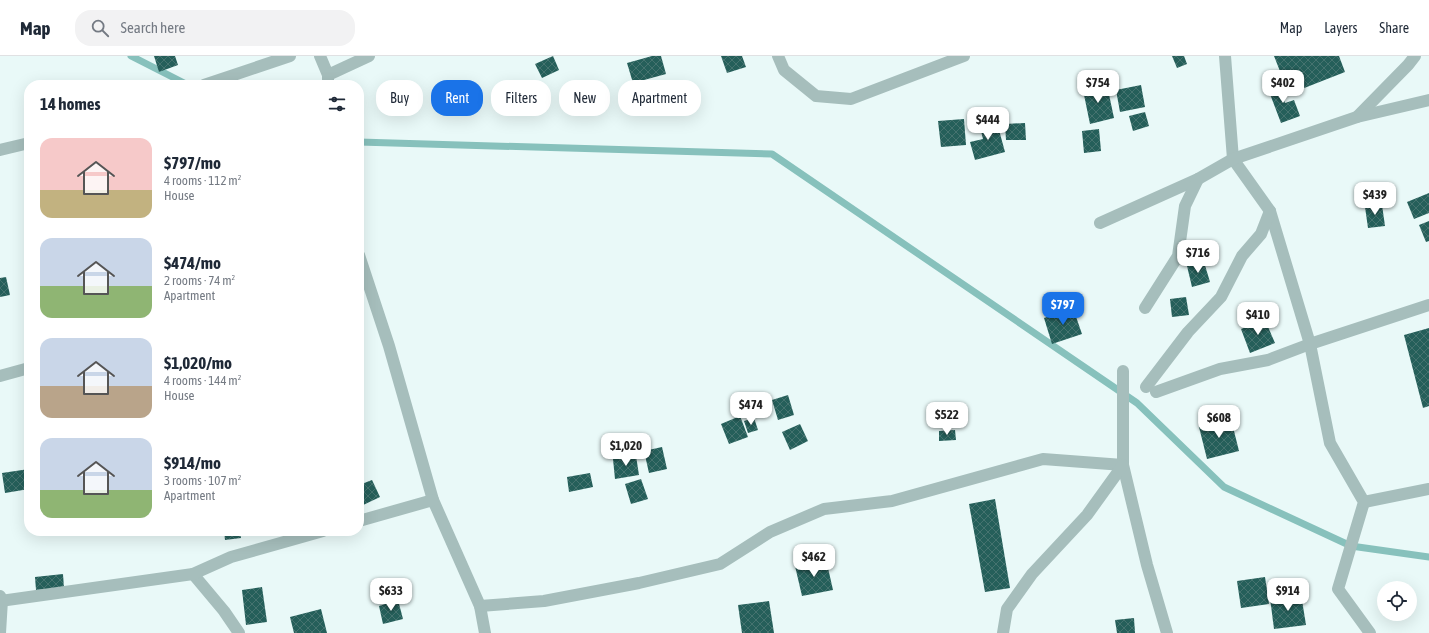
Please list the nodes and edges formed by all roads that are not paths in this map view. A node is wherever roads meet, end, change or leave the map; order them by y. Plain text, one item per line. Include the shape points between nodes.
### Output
1 (290, 56) edge
2 (320, 56) edge
3 (369, 56) edge
4 (778, 56) edge
5 (964, 56) edge
6 (1225, 56) edge
7 (1415, 56) edge
8 (219, 80) edge
9 (328, 80) edge
10 (1429, 100) edge
11 (1357, 117) junction
12 (24, 144) edge
13 (0, 150) edge
14 (1233, 159) junction
15 (1198, 179) junction
16 (1270, 212) junction
17 (1100, 223) dead end
18 (364, 273) edge
19 (1429, 305) edge
20 (1145, 308) dead end
21 (1310, 344) junction
22 (24, 369) edge
23 (1124, 371) dead end
24 (0, 376) edge
25 (1123, 465) junction
26 (1429, 489) edge
27 (433, 500) junction
28 (1364, 502) junction
29 (364, 520) edge
30 (305, 536) edge
31 (193, 574) junction
32 (1, 599) edge
33 (480, 606) junction
34 (0, 633) edge
35 (239, 633) edge
36 (485, 633) edge
37 (1003, 633) edge
38 (1167, 633) edge
39 (1370, 633) edge

1 - 8 street
2 - 9 street
3 - 9 street
4 - 5 street via 784,70 816,96 852,99
6 - 14 street
7 - 11 street
10 - 11 street
11 - 14 street
12 - 13 street
14 - 15 street
14 - 16 street
15 - 17 street
15 - 20 street via 1186,206 1178,256
16 - 21 street
16 - 21 street via 1261,234 1242,256 1221,297 1188,332 1151,390 1220,369 1268,360
18 - 27 street via 389,346
19 - 21 street
21 - 28 street via 1330,443
22 - 24 street
23 - 25 street
25 - 33 street via 1043,459 892,501 824,508 770,532 720,564 544,601
25 - 37 street via 1087,515 1032,574 1007,609
25 - 38 street via 1147,565
26 - 28 street
27 - 29 street
27 - 33 street
28 - 39 street via 1338,590
30 - 31 street via 231,557
31 - 32 street
31 - 35 street
32 - 34 street
33 - 36 street

